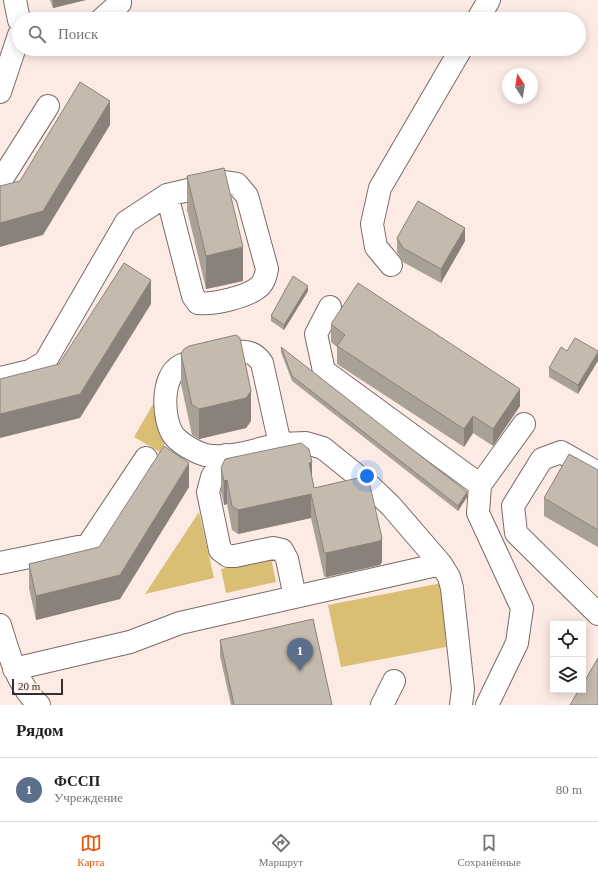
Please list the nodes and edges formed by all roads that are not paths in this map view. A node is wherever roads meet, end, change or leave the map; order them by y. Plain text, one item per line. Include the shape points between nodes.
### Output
1 (15, 0) edge
2 (120, 0) edge
3 (489, 0) edge
4 (17, 12) edge
5 (110, 12) edge
6 (482, 12) edge
7 (12, 56) edge
8 (456, 56) edge
9 (0, 92) edge
10 (48, 106) dead end
11 (0, 182) edge
12 (167, 195) junction
13 (391, 265) dead end
14 (330, 307) dead end
15 (0, 378) edge
16 (524, 424) dead end
17 (280, 444) junction
18 (226, 456) junction
19 (146, 458) dead end
20 (598, 473) edge
21 (480, 485) junction
22 (0, 563) edge
23 (442, 564) junction
24 (295, 597) junction
25 (598, 614) edge
26 (0, 625) edge
27 (14, 669) junction
28 (394, 681) dead end
29 (39, 705) edge
30 (382, 705) edge
31 (461, 705) edge
32 (487, 705) edge

1 - 4 lane
2 - 5 lane
3 - 6 lane
7 - 9 lane
8 - 13 lane via 380,188 372,224 376,247
10 - 11 lane
12 - 12 lane via 223,182 237,184 247,196 267,269 261,285 249,293 207,304 198,303 193,296
12 - 15 lane via 126,222 45,362 30,371
14 - 21 lane via 316,334 324,370
16 - 21 lane
17 - 18 lane
17 - 18 lane via 262,363 253,353 240,352 179,366 165,394 172,432 179,441 195,451 206,455
17 - 23 lane via 306,443 323,448 377,492
18 - 24 lane via 212,477 208,492 220,550 228,556 273,548 282,550 287,559
19 - 22 lane via 88,545
20 - 25 lane via 561,452 542,458 513,506 516,533
21 - 32 lane via 478,513 522,608 517,643
23 - 24 lane
23 - 31 lane via 452,588 463,689
24 - 27 lane via 180,623 130,642
26 - 27 lane
27 - 29 lane via 28,695
28 - 30 lane

